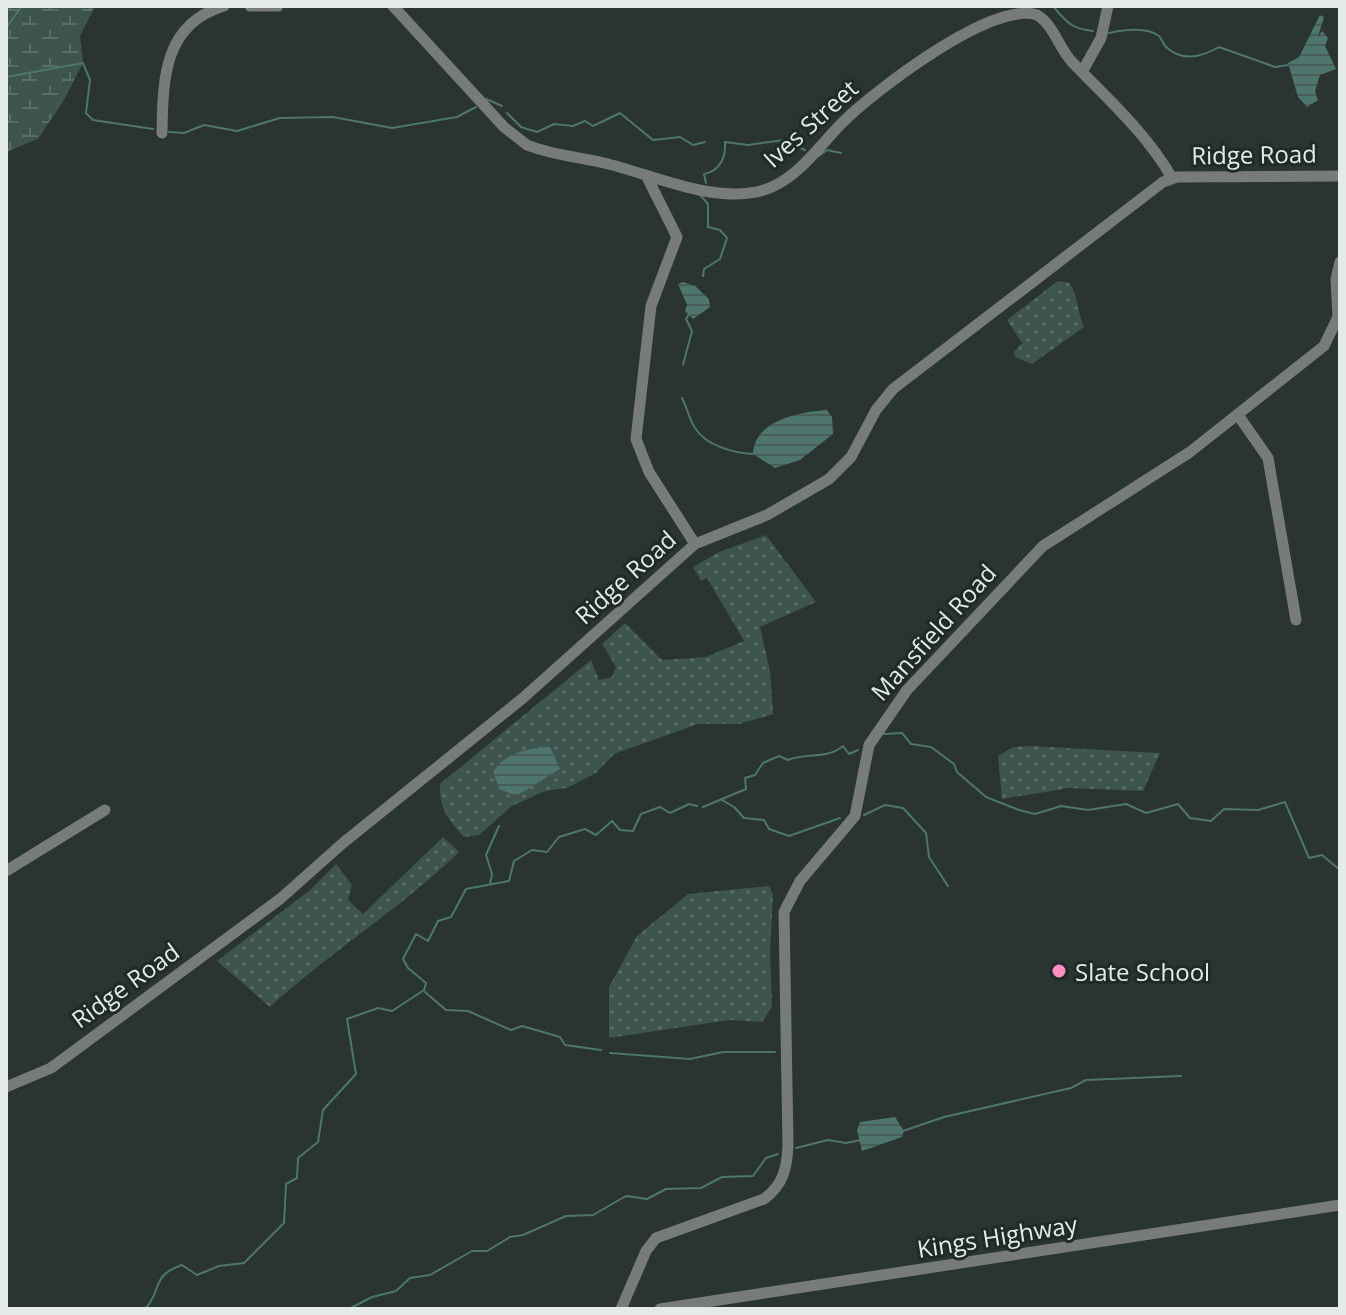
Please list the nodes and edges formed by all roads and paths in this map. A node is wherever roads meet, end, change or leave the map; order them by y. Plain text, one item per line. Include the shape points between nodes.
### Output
1 (224, 6) edge
2 (250, 6) edge
3 (278, 6) edge
4 (393, 6) edge
5 (1108, 6) edge
6 (1082, 72) junction
7 (162, 133) dead end
8 (646, 175) junction
9 (1340, 176) edge
10 (1172, 178) junction
11 (1340, 262) edge
12 (1238, 415) junction
13 (695, 544) junction
14 (1296, 620) dead end
15 (105, 810) dead end
16 (6, 871) edge
17 (6, 1087) edge
18 (1340, 1205) edge
19 (621, 1309) edge
20 (660, 1309) edge

1 - 7 street via 193,21 172,45
2 - 3 street
4 - 8 street, Ives Street via 518,140 548,153
5 - 6 street via 1101,38
6 - 8 street, Ives Street via 1038,16 1005,12 965,28 920,58 775,185 728,192
6 - 10 street, Ives Street
8 - 13 street via 677,237 649,316 637,445
9 - 10 street, Ridge Road
10 - 13 street, Ridge Road via 893,389 851,457 829,479 767,515
11 - 12 street, Mansfield Road via 1332,337
12 - 14 street via 1268,458
12 - 19 street, Mansfield Road via 1174,463 1043,546 883,721 866,756 855,816 800,881 784,912 785,1173 764,1199 656,1238
13 - 17 street, Ridge Road via 523,698 280,899 51,1068
15 - 16 street
18 - 20 street, Kings Highway

